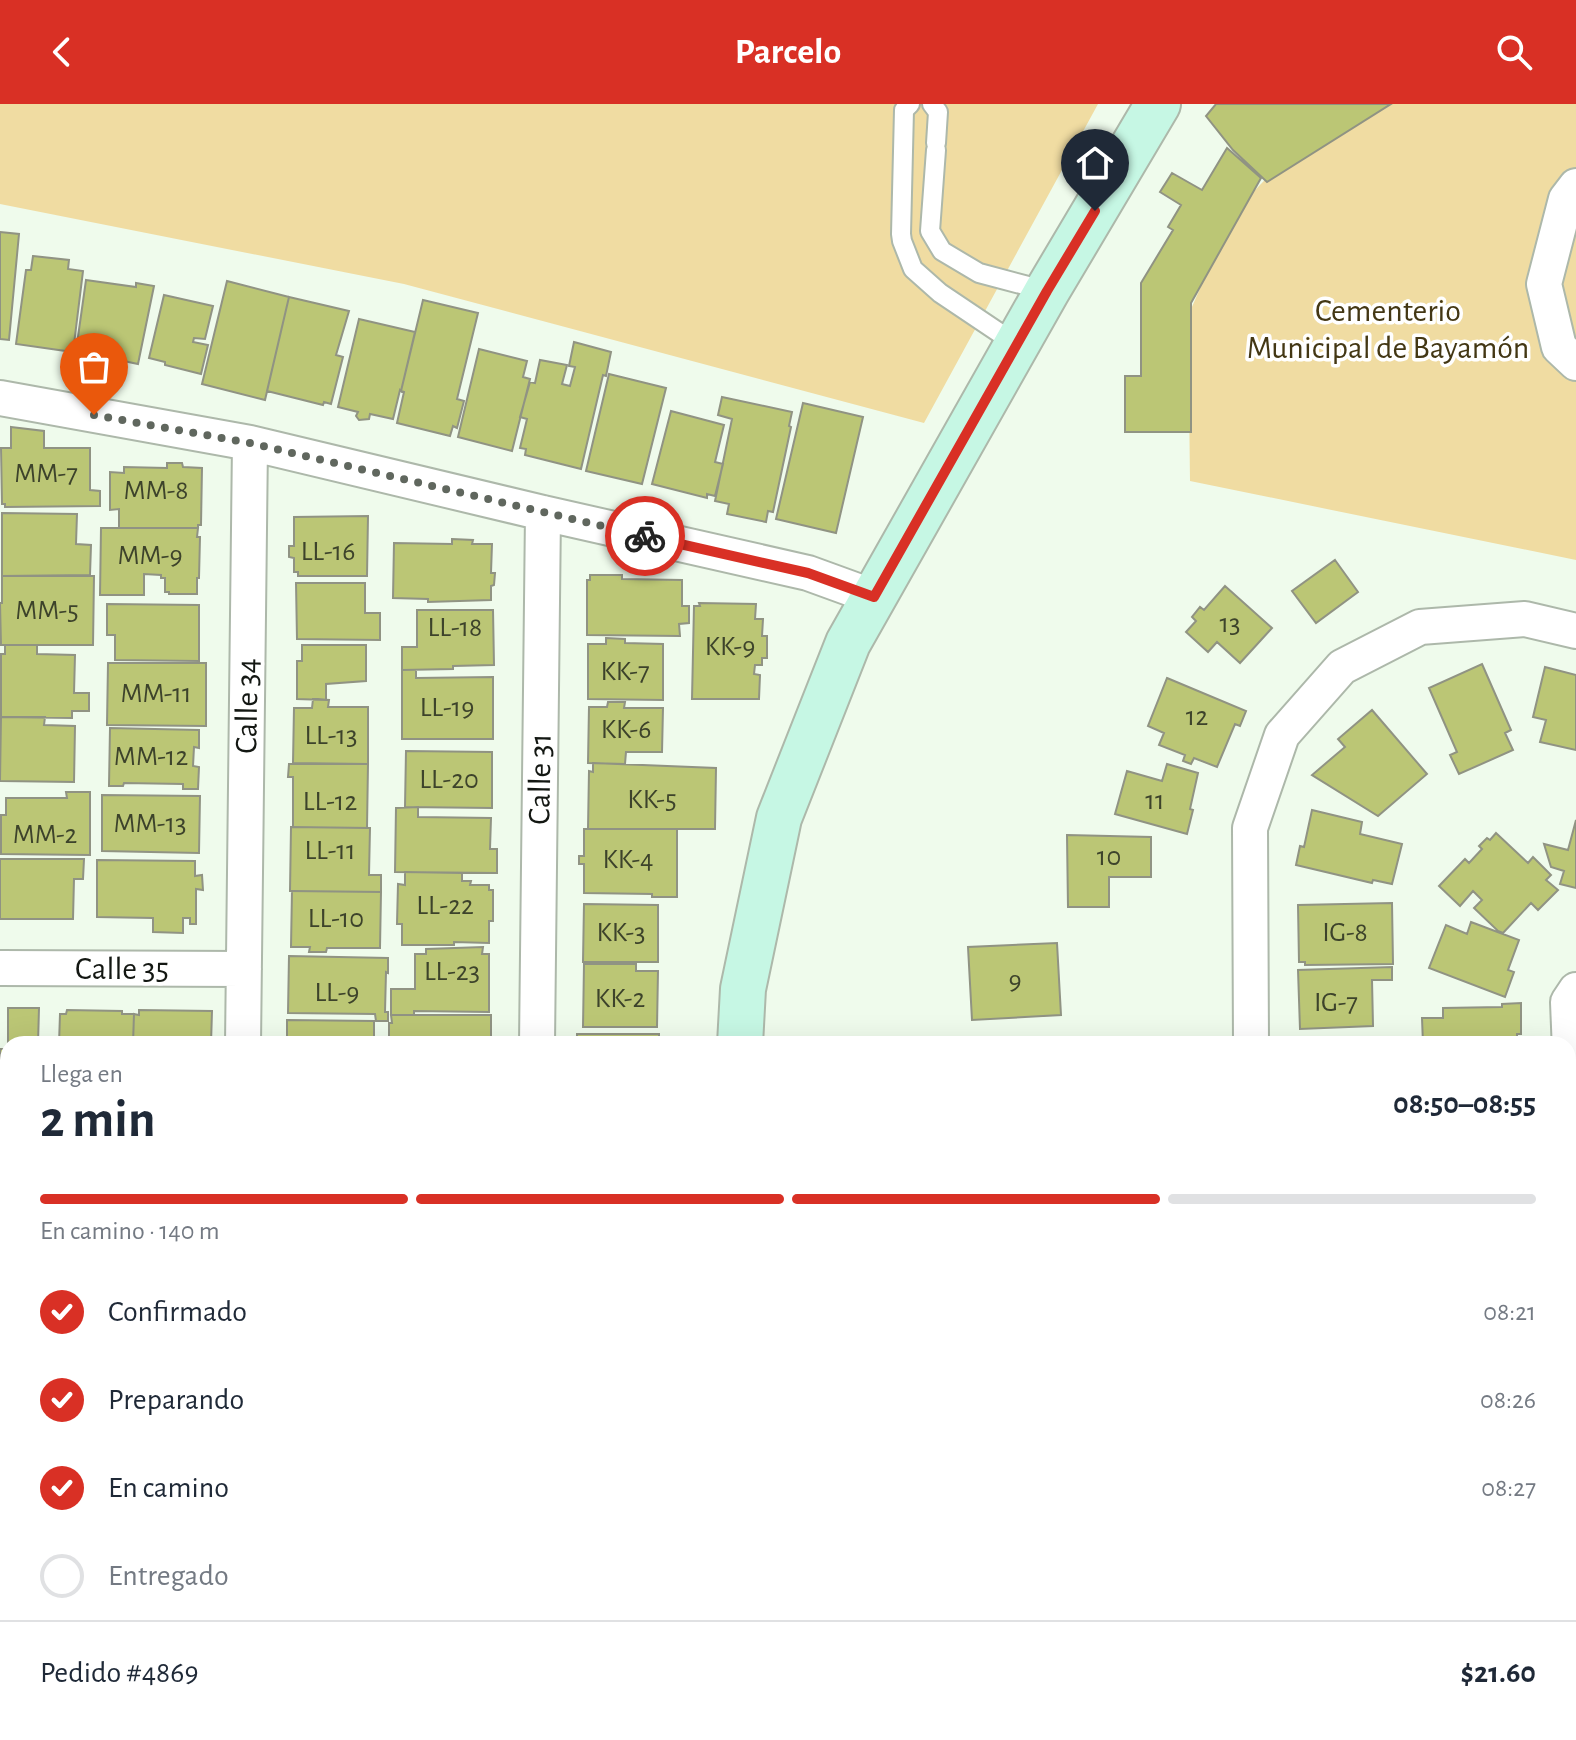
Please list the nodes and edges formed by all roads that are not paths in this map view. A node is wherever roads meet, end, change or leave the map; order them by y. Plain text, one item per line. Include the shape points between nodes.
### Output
1 (910, 104) edge
2 (932, 104) edge
3 (1158, 104) edge
4 (1576, 186) edge
5 (930, 231) junction
6 (902, 241) junction
7 (1047, 291) junction
8 (1017, 345) junction
9 (1576, 363) edge
10 (0, 398) edge
11 (250, 443) junction
12 (543, 513) junction
13 (874, 597) junction
14 (1576, 631) edge
15 (0, 968) edge
16 (244, 969) junction
17 (1576, 990) edge
18 (243, 1036) edge
19 (537, 1036) edge
20 (740, 1036) edge
21 (1251, 1036) edge
22 (1569, 1036) edge

1 - 6 lane via 904,110
2 - 5 lane via 938,112
3 - 7 street
4 - 9 street via 1566,199 1544,284 1559,347
5 - 6 lane
5 - 7 lane via 942,251 979,273
6 - 8 lane via 913,269
7 - 8 street
8 - 13 street
10 - 11 street
11 - 12 street
11 - 16 street, Calle 34
12 - 13 street via 808,573
12 - 19 street, Calle 31
13 - 20 street via 848,643 779,818 743,989
14 - 21 street via 1525,619 1420,627 1342,667 1282,735 1250,828
15 - 16 street, Calle 35
16 - 18 street, Calle 34
17 - 22 street via 1568,1002

